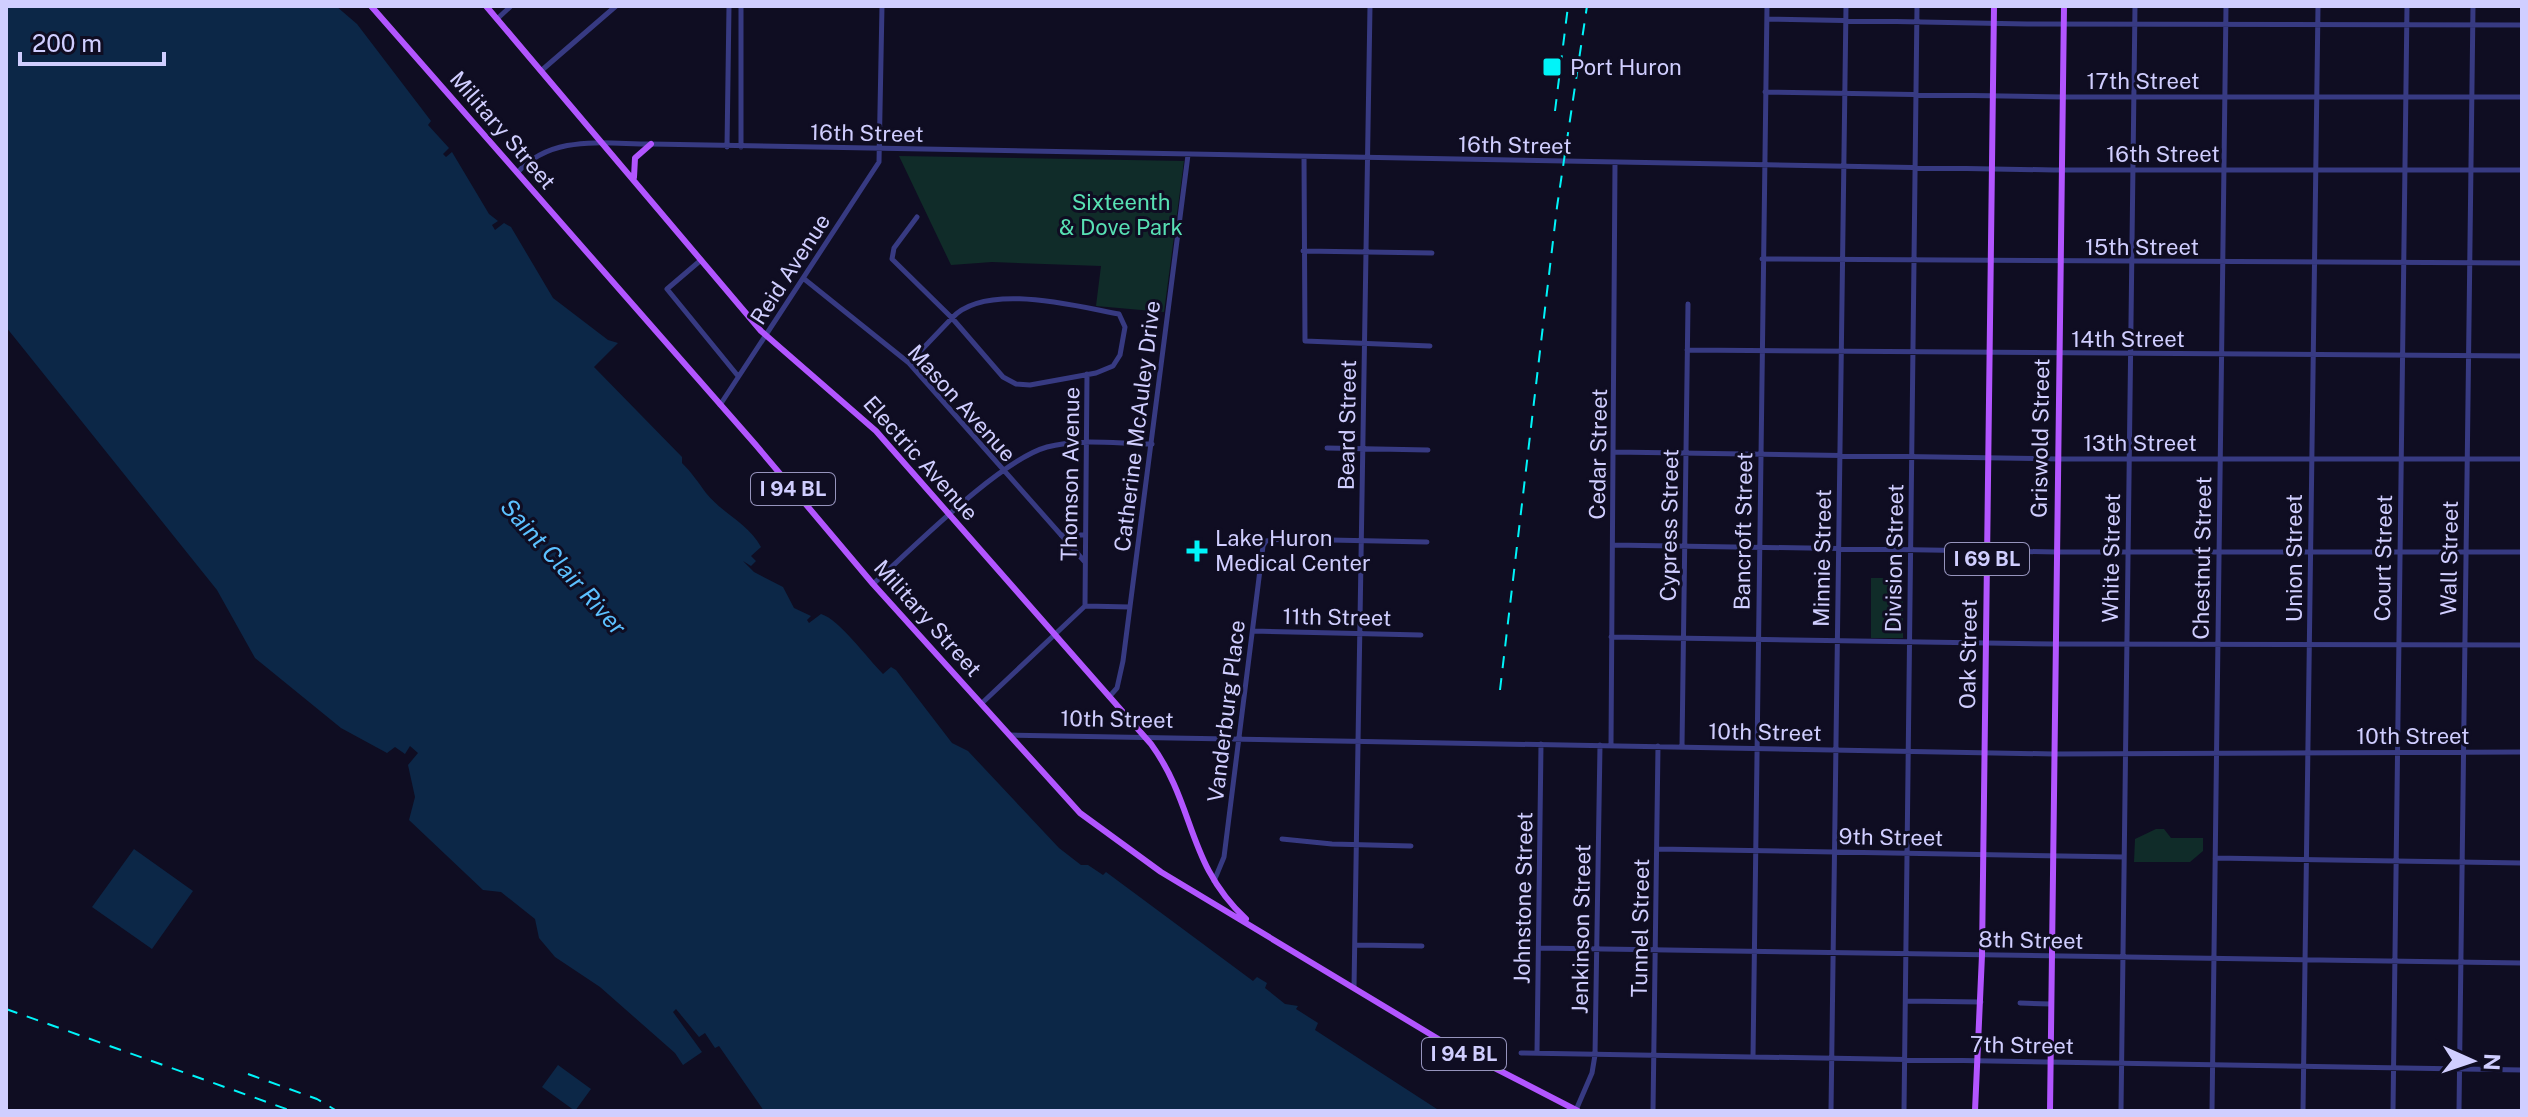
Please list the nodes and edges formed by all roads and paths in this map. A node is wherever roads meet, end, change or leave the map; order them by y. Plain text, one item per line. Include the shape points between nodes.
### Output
1 (371, 6) edge
2 (486, 6) edge
3 (511, 6) edge
4 (616, 6) edge
5 (729, 6) edge
6 (741, 6) edge
7 (882, 6) edge
8 (1370, 6) edge
9 (1767, 6) edge
10 (1846, 6) edge
11 (1917, 6) edge
12 (1994, 6) edge
13 (2064, 6) edge
14 (2135, 6) edge
15 (2226, 6) edge
16 (2318, 6) edge
17 (2407, 6) edge
18 (2473, 6) edge
19 (497, 19) junction
20 (1767, 19) junction
21 (1845, 21) junction
22 (1917, 22) junction
23 (1994, 24) junction
24 (2064, 25) junction
25 (2134, 25) junction
26 (2225, 25) junction
27 (2318, 25) junction
28 (2407, 25) junction
29 (2472, 25) junction
30 (2522, 25) edge
31 (542, 70) junction
32 (1765, 92) junction
33 (1845, 93) junction
34 (1916, 95) junction
35 (1993, 96) junction
36 (2063, 97) junction
37 (2133, 97) junction
38 (2224, 97) junction
39 (2316, 97) junction
40 (2406, 97) junction
41 (2471, 97) junction
42 (2522, 97) edge
43 (605, 144) junction
44 (651, 144) junction
45 (727, 147) junction
46 (741, 147) junction
47 (880, 150) junction
48 (1189, 155) junction
49 (1304, 157) junction
50 (1366, 158) junction
51 (1615, 163) junction
52 (1764, 165) junction
53 (1844, 166) junction
54 (1916, 167) junction
55 (1992, 168) junction
56 (2062, 170) junction
57 (2132, 170) junction
58 (2223, 170) junction
59 (2315, 170) junction
60 (2404, 170) junction
61 (2470, 170) junction
62 (2522, 170) edge
63 (517, 173) junction
64 (635, 181) junction
65 (917, 217) dead end
66 (1303, 251) junction
67 (1365, 252) junction
68 (1432, 253) dead end
69 (1762, 259) junction
70 (701, 260) junction
71 (1842, 260) junction
72 (1914, 261) junction
73 (1991, 262) junction
74 (2061, 263) junction
75 (2132, 263) junction
76 (2222, 263) junction
77 (2314, 263) junction
78 (2403, 263) junction
79 (2469, 263) junction
80 (2522, 263) edge
81 (803, 278) junction
82 (1688, 304) dead end
83 (952, 318) junction
84 (765, 336) junction
85 (1364, 345) junction
86 (1430, 346) dead end
87 (1687, 350) junction
88 (1761, 351) junction
89 (1841, 352) junction
90 (1913, 353) junction
91 (1989, 355) junction
92 (2059, 355) junction
93 (2130, 356) junction
94 (2221, 356) junction
95 (2313, 356) junction
96 (2401, 356) junction
97 (2468, 356) junction
98 (2522, 356) edge
99 (909, 363) junction
100 (1087, 374) junction
101 (738, 376) junction
102 (720, 405) junction
103 (1087, 443) junction
104 (1152, 444) junction
105 (1327, 448) dead end
106 (1362, 448) junction
107 (1428, 450) dead end
108 (1614, 452) junction
109 (1686, 453) junction
110 (1760, 455) junction
111 (1839, 456) junction
112 (1911, 457) junction
113 (1988, 458) junction
114 (2058, 459) junction
115 (2129, 459) junction
116 (2220, 459) junction
117 (2311, 459) junction
118 (2400, 459) junction
119 (2466, 459) junction
120 (2522, 459) edge
121 (1004, 472) junction
122 (950, 516) junction
123 (1060, 535) junction
124 (1085, 535) junction
125 (1361, 541) junction
126 (1427, 542) dead end
127 (1613, 545) junction
128 (1684, 546) junction
129 (1759, 547) junction
130 (1838, 548) junction
131 (1910, 549) junction
132 (1987, 551) junction
133 (2057, 552) junction
134 (2127, 552) junction
135 (2218, 552) junction
136 (2310, 552) junction
137 (2399, 552) junction
138 (2465, 552) junction
139 (2522, 552) edge
140 (1085, 562) junction
141 (873, 584) junction
142 (1085, 606) junction
143 (1130, 607) junction
144 (1253, 631) junction
145 (1360, 633) junction
146 (1421, 635) dead end
147 (1056, 636) junction
148 (1611, 637) junction
149 (1683, 638) junction
150 (1757, 639) junction
151 (1837, 641) junction
152 (1909, 642) junction
153 (1985, 643) junction
154 (2055, 644) junction
155 (2126, 644) junction
156 (2217, 645) junction
157 (2309, 645) junction
158 (2398, 645) junction
159 (2464, 645) junction
160 (2522, 645) edge
161 (1108, 698) junction
162 (981, 704) junction
163 (1008, 735) junction
164 (1144, 736) junction
165 (1239, 737) junction
166 (1359, 741) junction
167 (1541, 744) junction
168 (1600, 745) junction
169 (1611, 745) junction
170 (1658, 746) junction
171 (1682, 746) junction
172 (1756, 747) junction
173 (1836, 749) junction
174 (1908, 750) junction
175 (1984, 752) junction
176 (2216, 752) junction
177 (2308, 752) junction
178 (2397, 752) junction
179 (2463, 752) junction
180 (2522, 752) edge
181 (2125, 753) junction
182 (2054, 754) junction
183 (1282, 839) dead end
184 (1358, 845) junction
185 (1411, 846) dead end
186 (1657, 849) junction
187 (1755, 852) junction
188 (1835, 852) junction
189 (1907, 853) junction
190 (1983, 855) junction
191 (2053, 856) junction
192 (2124, 857) junction
193 (2215, 858) junction
194 (2307, 860) junction
195 (2396, 861) junction
196 (2462, 862) junction
197 (2522, 863) edge
198 (1214, 884) junction
199 (1196, 893) junction
200 (1254, 926) junction
201 (1356, 945) junction
202 (1422, 946) dead end
203 (1539, 948) junction
204 (1597, 948) junction
205 (1655, 950) junction
206 (1755, 951) junction
207 (1834, 953) junction
208 (1907, 954) junction
209 (1982, 955) junction
210 (2053, 956) junction
211 (2123, 957) junction
212 (2214, 958) junction
213 (2305, 960) junction
214 (2395, 961) junction
215 (2460, 962) junction
216 (2522, 963) edge
217 (1354, 988) junction
218 (1906, 1001) junction
219 (1981, 1002) junction
220 (2020, 1003) dead end
221 (2051, 1004) junction
222 (1521, 1053) dead end
223 (1537, 1053) junction
224 (1595, 1055) junction
225 (1654, 1056) junction
226 (1753, 1057) junction
227 (1832, 1058) junction
228 (1905, 1060) junction
229 (1978, 1060) junction
230 (2051, 1062) junction
231 (2122, 1063) junction
232 (2213, 1064) junction
233 (2304, 1065) junction
234 (2393, 1067) junction
235 (2459, 1068) junction
236 (2522, 1070) edge
237 (1577, 1110) edge
238 (1653, 1111) edge
239 (1831, 1111) edge
240 (1904, 1111) edge
241 (1975, 1111) edge
242 (2050, 1111) edge
243 (2121, 1111) edge
244 (2212, 1111) edge
245 (2303, 1111) edge
246 (2393, 1111) edge
247 (2459, 1111) edge

1 - 63 main road, Military Street / I 94 BL
2 - 19 main road, Electric Avenue / I 94 BL
3 - 19 street
4 - 31 street
5 - 45 street
6 - 46 street
7 - 47 street
8 - 50 street, Beard Street
9 - 20 street, Bancroft Street
10 - 21 street, Minnie Street
11 - 22 street, Division Street
12 - 23 main road, Oak Street / I 69 BL
13 - 24 main road, Griswold Street / I 69 BL
14 - 25 street, White Street
15 - 26 street, Chestnut Street
16 - 27 street, Union Street
17 - 28 street, Court Street
18 - 29 street, Wall Street
19 - 31 main road, Electric Avenue / I 94 BL
20 - 21 street
20 - 32 street, Bancroft Street
21 - 22 street
21 - 33 street, Minnie Street
22 - 23 street
22 - 34 street, Division Street
23 - 24 street
23 - 35 main road, Oak Street / I 69 BL
24 - 25 street
24 - 36 main road, Griswold Street / I 69 BL
25 - 26 street
25 - 37 street, White Street
26 - 27 street
26 - 38 street, Chestnut Street
27 - 28 street
27 - 39 street, Union Street
28 - 29 street
28 - 40 street, Court Street
29 - 30 street
29 - 41 street, Wall Street
31 - 43 main road, Electric Avenue / I 94 BL
32 - 33 street, 17th Street
32 - 52 street, Bancroft Street
33 - 34 street, 17th Street
33 - 53 street, Minnie Street
34 - 35 street, 17th Street
34 - 54 street, Division Street
35 - 36 street, 17th Street
35 - 55 main road, Oak Street / I 69 BL
36 - 37 street, 17th Street
36 - 56 main road, Griswold Street / I 69 BL
37 - 38 street, 17th Street
37 - 57 street, White Street
38 - 39 street, 17th Street
38 - 58 street, Chestnut Street
39 - 40 street, 17th Street
39 - 59 street, Union Street
40 - 41 street, 17th Street
40 - 60 street, Court Street
41 - 42 street, 17th Street
41 - 61 street, Wall Street
43 - 44 street, 16th Street
43 - 63 street, 16th Street via 556,146
43 - 64 main road, Electric Avenue / I 94 BL
44 - 45 street, 16th Street
44 - 64 main road via 635,158
45 - 46 street, 16th Street
46 - 47 street, 16th Street
47 - 48 street, 16th Street
47 - 81 street, Reid Avenue via 879,162
48 - 49 street, 16th Street
48 - 104 street, Catherine McAuley Drive
49 - 50 street, 16th Street
49 - 66 street
50 - 51 street, 16th Street
50 - 67 street, Beard Street
51 - 52 street, 16th Street
51 - 108 street, Cedar Street
52 - 53 street, 16th Street
52 - 69 street, Bancroft Street
53 - 54 street, 16th Street
53 - 71 street, Minnie Street
54 - 55 street, 16th Street
54 - 72 street, Division Street
55 - 56 street, 16th Street
55 - 73 main road, Oak Street / I 69 BL
56 - 57 street, 16th Street
56 - 74 main road, Griswold Street / I 69 BL
57 - 58 street, 16th Street
57 - 75 street, White Street
58 - 59 street, 16th Street
58 - 76 street, Chestnut Street
59 - 60 street, 16th Street
59 - 77 street, Union Street
60 - 61 street, 16th Street
60 - 78 street, Court Street
61 - 62 street, 16th Street
61 - 79 street, Wall Street
63 - 102 main road, Military Street / I 94 BL
64 - 70 main road, Electric Avenue / I 94 BL
65 - 83 street via 892,259
66 - 67 street
66 - 85 street via 1303,338 1308,343
67 - 68 street
67 - 85 street, Beard Street
69 - 71 street, 15th Street
69 - 88 street, Bancroft Street
70 - 84 main road, Electric Avenue / I 94 BL
70 - 101 street via 667,289
71 - 72 street, 15th Street
71 - 89 street, Minnie Street
72 - 73 street, 15th Street
72 - 90 street, Division Street
73 - 74 street, 15th Street
73 - 91 main road, Oak Street / I 69 BL
74 - 75 street, 15th Street
74 - 92 main road, Griswold Street / I 69 BL
75 - 76 street, 15th Street
75 - 93 street, White Street
76 - 77 street, 15th Street
76 - 94 street, Chestnut Street
77 - 78 street, 15th Street
77 - 95 street, Union Street
78 - 79 street, 15th Street
78 - 96 street, Court Street
79 - 80 street, 15th Street
79 - 97 street, Wall Street
81 - 84 street, Reid Avenue
81 - 99 street, Mason Avenue
82 - 87 street, Cypress Street
83 - 99 street
83 - 100 street via 1003,377 1016,384
83 - 100 street, Thomson Avenue via 971,303 996,298 1123,316 1116,363
84 - 101 street, Reid Avenue
84 - 122 main road, Electric Avenue / I 94 BL via 858,413
85 - 86 street
85 - 106 street, Beard Street
87 - 88 street, 14th Street
87 - 109 street, Cypress Street
88 - 89 street, 14th Street
88 - 110 street, Bancroft Street
89 - 90 street, 14th Street
89 - 111 street, Minnie Street
90 - 91 street, 14th Street
90 - 112 street, Division Street
91 - 92 street, 14th Street
91 - 113 main road, Oak Street / I 69 BL
92 - 93 street, 14th Street
92 - 114 main road, Griswold Street / I 69 BL
93 - 94 street, 14th Street
93 - 115 street, White Street
94 - 95 street, 14th Street
94 - 116 street, Chestnut Street
95 - 96 street, 14th Street
95 - 117 street, Union Street
96 - 97 street, 14th Street
96 - 118 street, Court Street
97 - 98 street, 14th Street
97 - 119 street, Wall Street
99 - 121 street, Mason Avenue
100 - 103 street, Thomson Avenue
101 - 102 street, Reid Avenue
102 - 141 main road, Military Street / I 94 BL
103 - 104 street
103 - 121 street via 1036,451
103 - 124 street, Thomson Avenue
104 - 143 street, Catherine McAuley Drive
105 - 106 street
106 - 107 street
106 - 125 street, Beard Street
108 - 109 street, 13th Street
108 - 127 street, Cedar Street
109 - 110 street, 13th Street
109 - 128 street, Cypress Street
110 - 111 street, 13th Street
110 - 129 street, Bancroft Street
111 - 112 street, 13th Street
111 - 130 street, Minnie Street
112 - 113 street, 13th Street
112 - 131 street, Division Street
113 - 114 street, 13th Street
113 - 132 main road, Oak Street / I 69 BL
114 - 115 street, 13th Street
114 - 133 main road, Griswold Street / I 69 BL
115 - 116 street, 13th Street
115 - 134 street, White Street
116 - 117 street, 13th Street
116 - 135 street, Chestnut Street
117 - 118 street, 13th Street
117 - 136 street, Union Street
118 - 119 street, 13th Street
118 - 137 street, Court Street
119 - 120 street, 13th Street
119 - 138 street, Wall Street
121 - 122 street
121 - 123 street, Mason Avenue
122 - 141 street
122 - 147 main road, Electric Avenue / I 94 BL
123 - 124 street
123 - 140 street, Mason Avenue
124 - 140 street, Thomson Avenue
125 - 126 street
125 - 144 street, Vanderburg Place via 1266,541
125 - 145 street, Beard Street
127 - 128 street
127 - 148 street, Cedar Street
128 - 129 street
128 - 149 street, Cypress Street
129 - 130 street
129 - 150 street, Bancroft Street
130 - 131 street
130 - 151 street, Minnie Street
131 - 132 street
131 - 152 street, Division Street
132 - 133 street
132 - 153 main road, Oak Street / I 69 BL
133 - 134 street
133 - 154 main road, Griswold Street / I 69 BL
134 - 135 street
134 - 155 street, White Street
135 - 136 street
135 - 156 street, Chestnut Street
136 - 137 street
136 - 157 street, Union Street
137 - 138 street
137 - 158 street, Court Street
138 - 139 street
138 - 159 street, Wall Street
140 - 142 street, Thomson Avenue
141 - 162 main road, Military Street / I 94 BL
142 - 143 street
142 - 147 street
143 - 161 street, Catherine McAuley Drive via 1117,688
144 - 145 street, 11th Street
144 - 165 street, Vanderburg Place
145 - 146 street, 11th Street
145 - 166 street, Beard Street
147 - 161 main road, Electric Avenue / I 94 BL
147 - 162 street
148 - 149 street
148 - 169 street, Cedar Street
149 - 150 street
149 - 171 street, Cypress Street
150 - 151 street
150 - 172 street, Bancroft Street
151 - 152 street
151 - 173 street, Minnie Street
152 - 153 street
152 - 174 street, Division Street
153 - 154 street
153 - 175 main road, Oak Street / I 69 BL
154 - 155 street
154 - 182 main road, Griswold Street / I 69 BL
155 - 156 street
155 - 181 street, White Street
156 - 157 street
156 - 176 street, Chestnut Street
157 - 158 street
157 - 177 street, Union Street
158 - 159 street
158 - 178 street, Court Street
159 - 160 street
159 - 179 street, Wall Street
161 - 164 main road, Electric Avenue / I 94 BL
162 - 163 main road, Military Street / I 94 BL
163 - 164 street, 10th Street
163 - 199 main road, Military Street / I 94 BL via 1091,823
164 - 165 street, 10th Street
164 - 198 main road, Electric Avenue / I 94 BL via 1175,780
165 - 166 street, 10th Street
165 - 198 street, Vanderburg Place via 1223,866
166 - 167 street, 10th Street
166 - 184 street, Beard Street
167 - 168 street, 10th Street
167 - 203 street, Johnstone Street
168 - 169 street, 10th Street
168 - 204 street, Jenkinson Street
169 - 170 street, 10th Street
170 - 171 street, 10th Street
170 - 186 street, Tunnel Street
171 - 172 street, 10th Street
172 - 173 street, 10th Street
172 - 187 street, Bancroft Street
173 - 174 street, 10th Street
173 - 188 street, Minnie Street
174 - 175 street, 10th Street
174 - 189 street, Division Street
175 - 182 street, 10th Street
175 - 190 main road, Oak Street / I 69 BL
176 - 177 street, 10th Street
176 - 181 street, 10th Street
176 - 193 street, Chestnut Street
177 - 178 street, 10th Street
177 - 194 street, Union Street
178 - 179 street, 10th Street
178 - 195 street, Court Street
179 - 180 street, 10th Street
179 - 196 street, Wall Street
181 - 182 street, 10th Street
181 - 192 street, White Street
182 - 191 main road, Griswold Street / I 69 BL
183 - 184 street
184 - 185 street
184 - 201 street, Beard Street
186 - 187 street, 9th Street
186 - 205 street, Tunnel Street
187 - 188 street, 9th Street
187 - 206 street, Bancroft Street
188 - 189 street, 9th Street
188 - 207 street, Minnie Street
189 - 190 street, 9th Street
189 - 208 street, Division Street
190 - 191 street, 9th Street
190 - 209 main road, Oak Street / I 69 BL
191 - 192 street, 9th Street
191 - 210 main road, Griswold Street / I 69 BL
192 - 211 street, White Street
193 - 194 street
193 - 212 street, Chestnut Street
194 - 195 street
194 - 213 street, Union Street
195 - 196 street
195 - 214 street, Court Street
196 - 197 street
196 - 215 street, Wall Street
198 - 199 main road via 1208,892
198 - 200 main road, Electric Avenue / I 94 BL
199 - 200 main road, Military Street / I 94 BL
200 - 217 main road, Military Street / I 94 BL
201 - 202 street
201 - 217 street, Beard Street
203 - 204 street, 8th Street
203 - 223 street, Johnstone Street
204 - 205 street, 8th Street
204 - 224 street, Jenkinson Street
205 - 206 street, 8th Street
205 - 225 street, Tunnel Street
206 - 207 street, 8th Street
206 - 226 street, Bancroft Street
207 - 208 street, 8th Street
207 - 227 street, Minnie Street
208 - 209 street, 8th Street
208 - 218 street, Division Street
209 - 210 street, 8th Street
209 - 219 main road, Oak Street / I 69 BL
210 - 211 street, 8th Street
210 - 221 main road, Griswold Street / I 69 BL
211 - 212 street, 8th Street
211 - 231 street, White Street
212 - 213 street, 8th Street
212 - 232 street, Chestnut Street
213 - 214 street, 8th Street
213 - 233 street, Union Street
214 - 215 street, 8th Street
214 - 234 street, Court Street
215 - 216 street, 8th Street
215 - 235 street, Wall Street
217 - 237 main road, Military Street / I 94 BL via 1452,1047
218 - 219 street
218 - 228 street, Division Street
219 - 229 main road, Oak Street / I 69 BL
220 - 221 street
221 - 230 main road, Griswold Street / I 69 BL
222 - 223 street, 7th Street
223 - 224 street, 7th Street
224 - 225 street, 7th Street
224 - 237 street, Jenkinson Street
225 - 226 street, 7th Street
225 - 238 street, Tunnel Street
226 - 227 street, 7th Street
227 - 228 street, 7th Street
227 - 239 street, Minnie Street
228 - 229 street, 7th Street
228 - 240 street, Division Street
229 - 230 street, 7th Street
229 - 241 main road, Oak Street / I 69 BL
230 - 231 street, 7th Street
230 - 242 main road, Griswold Street / I 69 BL
231 - 232 street, 7th Street
231 - 243 street, White Street
232 - 233 street, 7th Street
232 - 244 street, Chestnut Street
233 - 234 street, 7th Street
233 - 245 street, Union Street
234 - 235 street, 7th Street
234 - 246 street, Court Street
235 - 236 street, 7th Street
235 - 247 street, Wall Street

